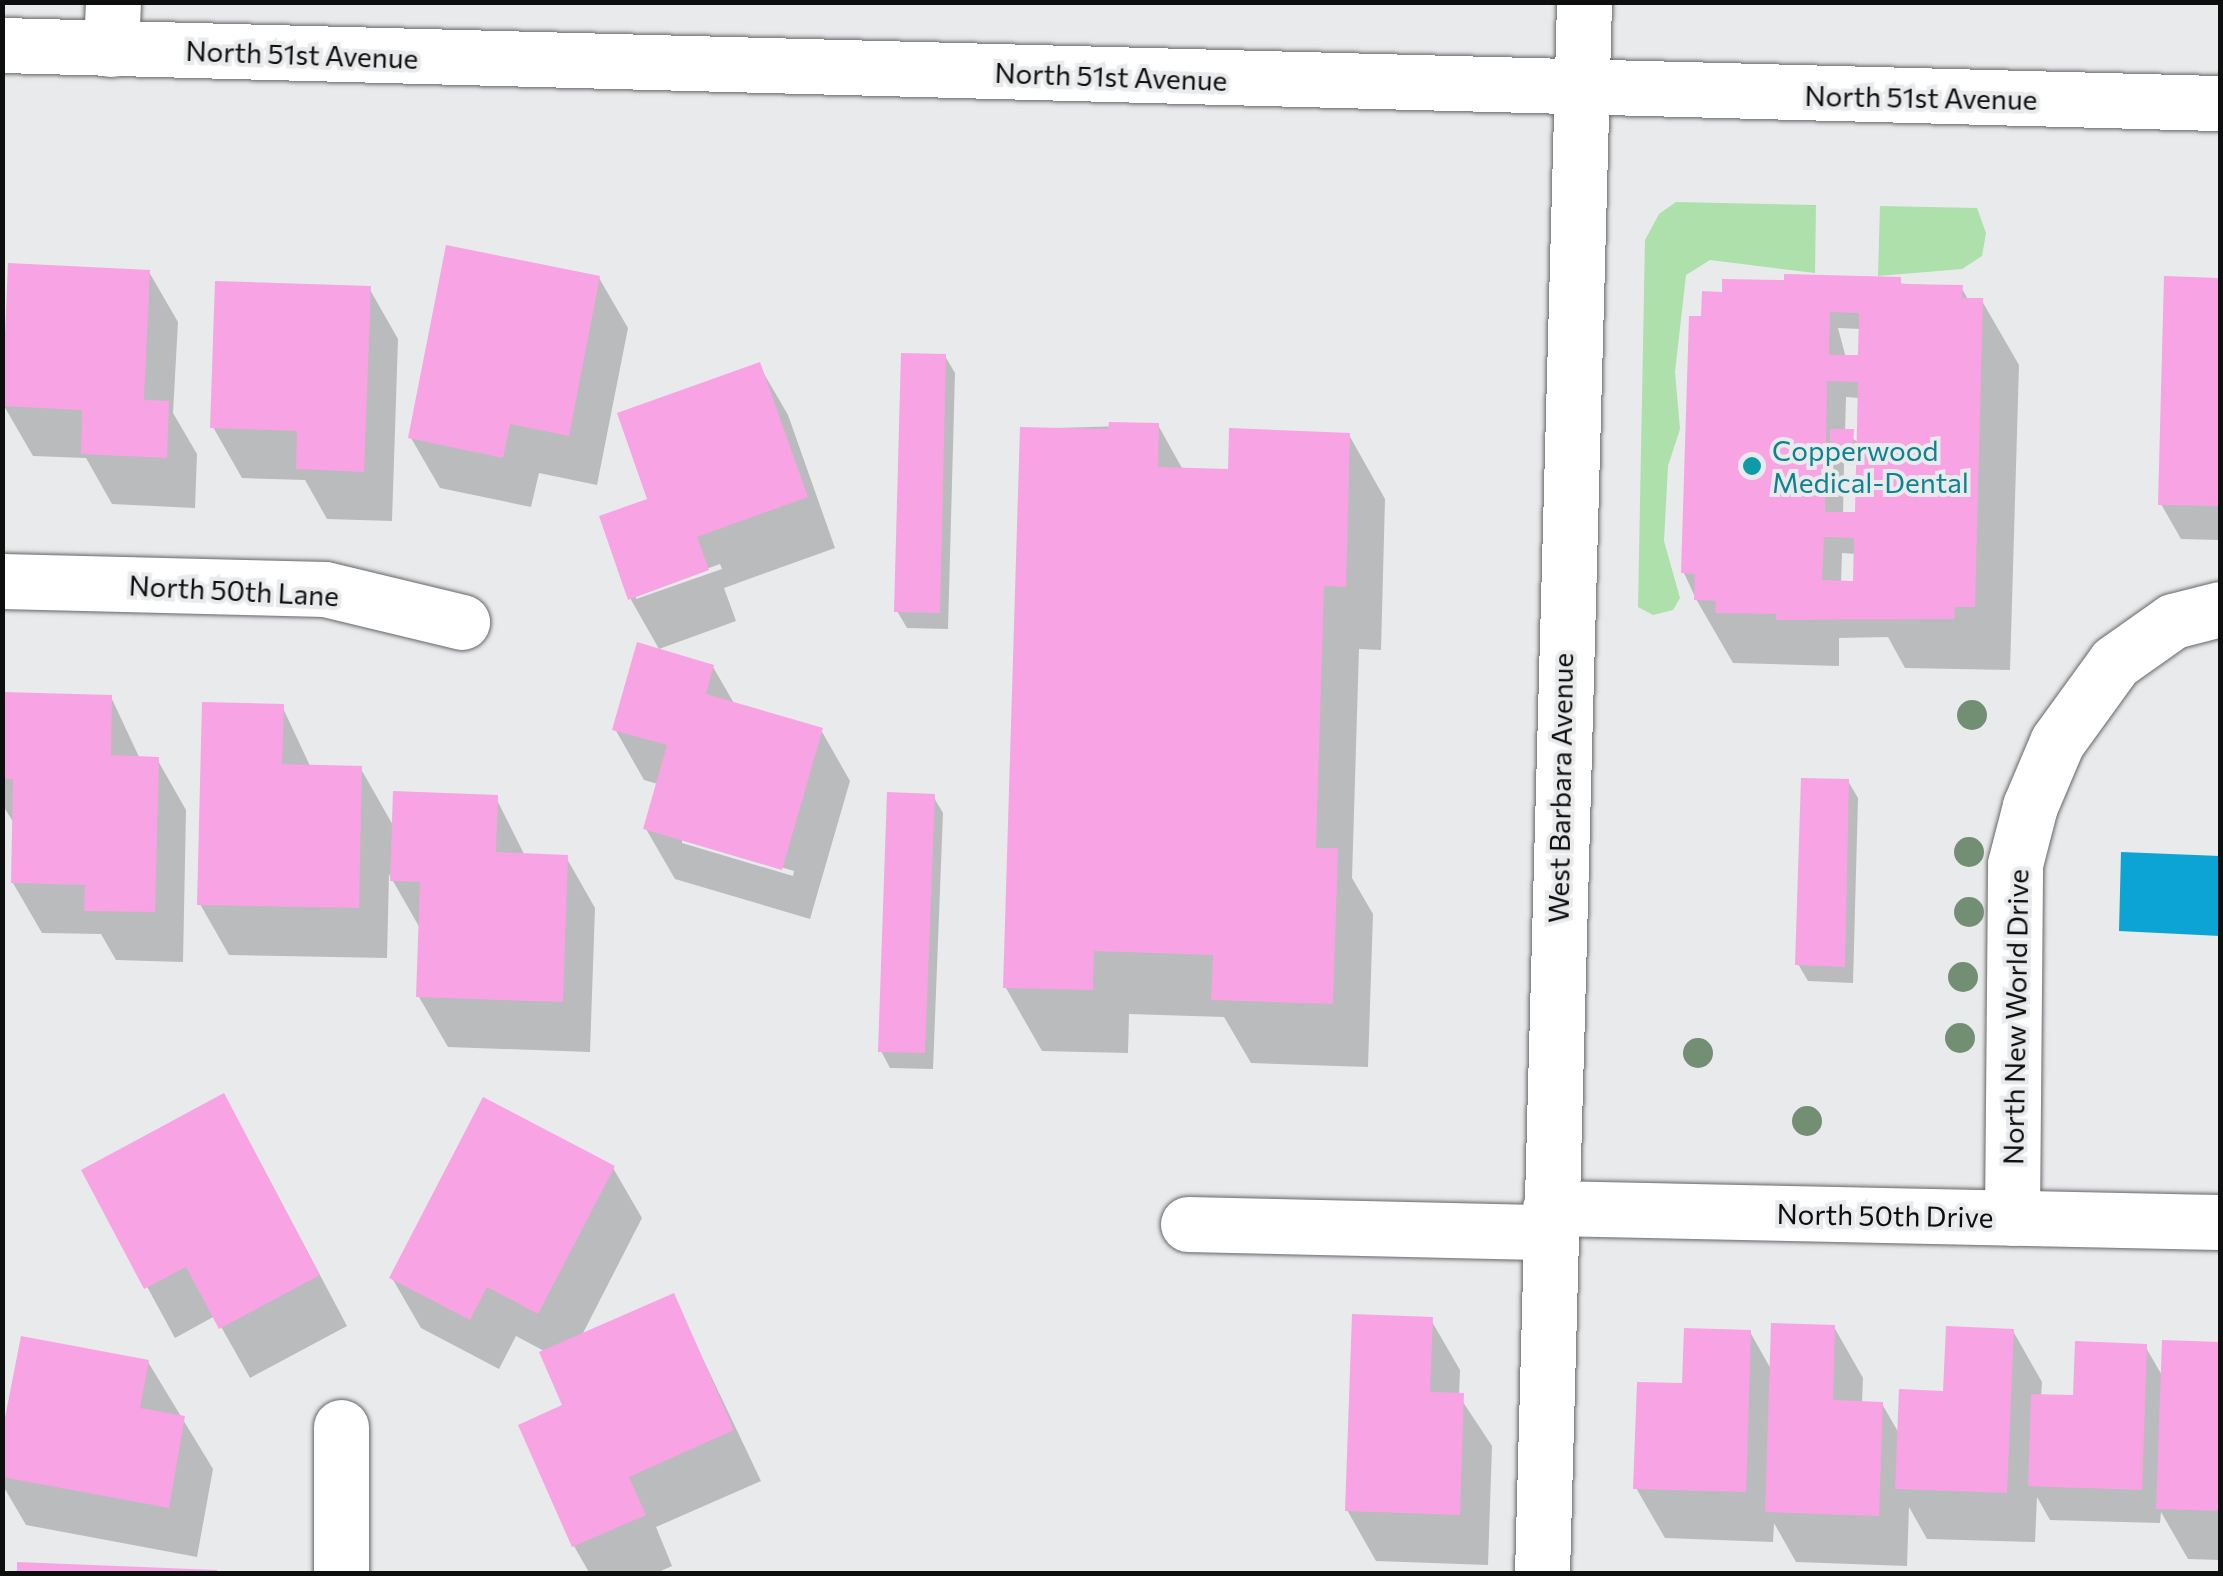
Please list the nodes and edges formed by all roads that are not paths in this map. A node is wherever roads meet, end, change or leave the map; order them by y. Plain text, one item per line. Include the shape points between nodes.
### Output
1 (1584, 2) edge
2 (112, 26) edge
3 (2, 46) edge
4 (1578, 89) junction
5 (2220, 103) edge
6 (2, 581) edge
7 (2220, 609) edge
8 (462, 622) dead end
9 (2012, 1218) junction
10 (1549, 1220) junction
11 (2220, 1222) edge
12 (1188, 1224) dead end
13 (341, 1427) dead end
14 (341, 1574) edge
15 (1542, 1574) edge

1 - 4 street, West Barbara Avenue
2 - 3 street, North 51st Avenue
2 - 4 street, North 51st Avenue
4 - 5 street, North 51st Avenue
4 - 10 street, West Barbara Avenue
6 - 8 street, North 50th Lane via 325,589
7 - 9 street, North New World Drive via 2173,621 2114,662 2058,742 2030,806 2015,864
9 - 10 street, North 50th Drive
9 - 11 street, North 50th Drive
10 - 12 street, North 50th Drive
10 - 15 street, West Barbara Avenue
13 - 14 street

